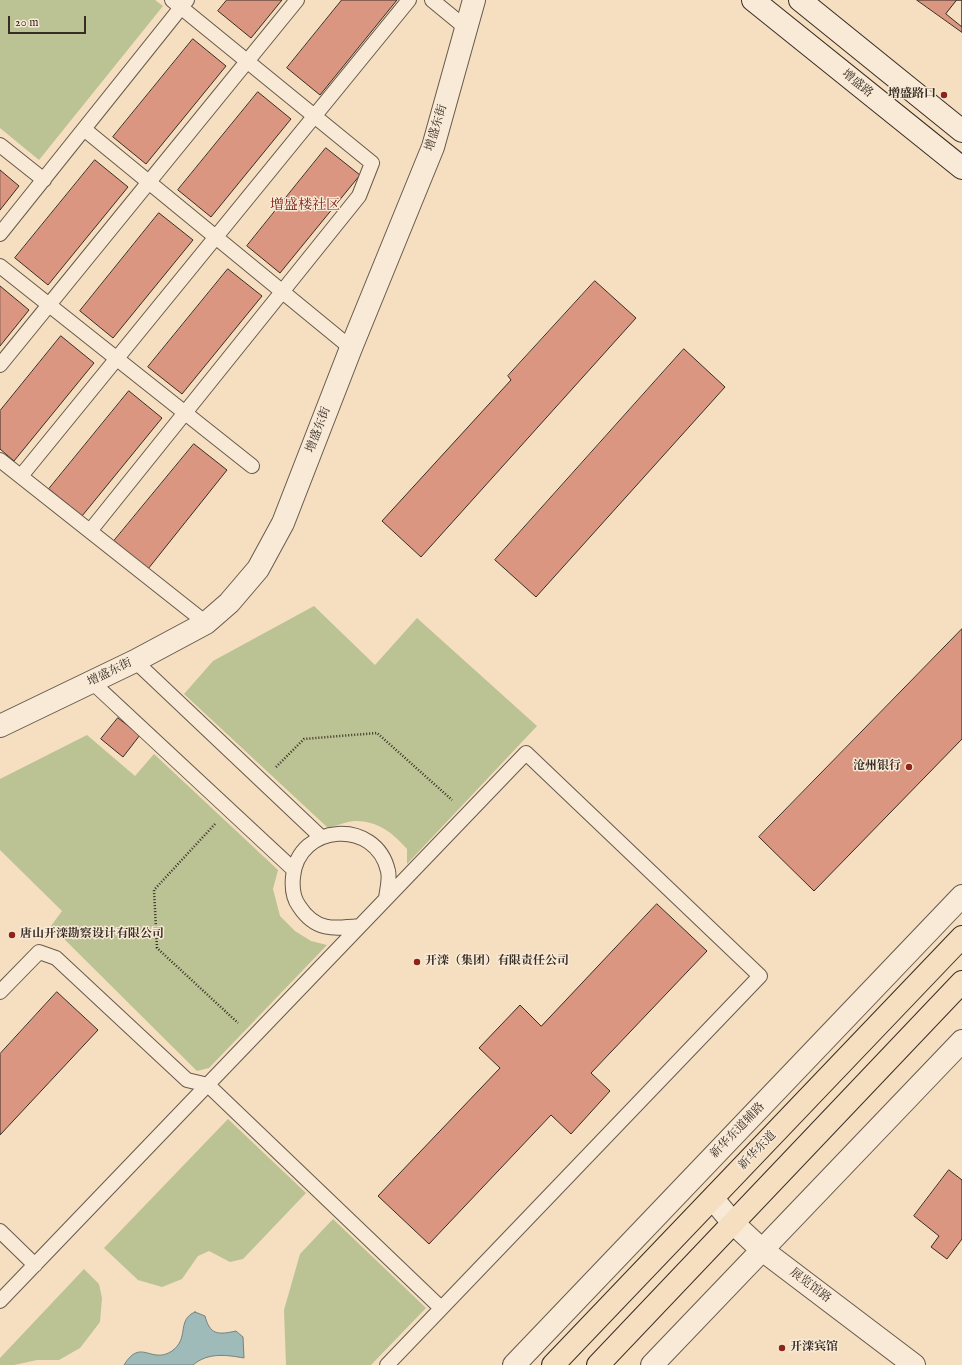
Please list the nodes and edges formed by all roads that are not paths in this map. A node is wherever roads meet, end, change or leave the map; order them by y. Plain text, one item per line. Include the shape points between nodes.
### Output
1 (296, 0) edge
2 (409, 0) edge
3 (432, 0) edge
4 (474, 0) edge
5 (753, 0) edge
6 (800, 0) edge
7 (180, 3) edge
8 (466, 28) junction
9 (247, 61) junction
10 (315, 116) junction
11 (84, 129) junction
12 (962, 131) edge
13 (0, 144) edge
14 (962, 168) edge
15 (44, 180) junction
16 (148, 182) junction
17 (0, 234) edge
18 (216, 237) junction
19 (0, 266) edge
20 (282, 292) junction
21 (49, 305) junction
22 (351, 348) junction
23 (116, 359) junction
24 (0, 365) edge
25 (184, 413) junction
26 (0, 460) edge
27 (252, 466) dead end
28 (21, 476) junction
29 (90, 531) junction
30 (206, 623) junction
31 (135, 661) junction
32 (92, 682) junction
33 (0, 726) edge
34 (321, 837) junction
35 (293, 869) junction
36 (962, 896) edge
37 (386, 898) junction
38 (360, 926) junction
39 (962, 937) edge
40 (962, 982) edge
41 (0, 992) edge
42 (962, 1041) edge
43 (208, 1085) junction
44 (692, 1179) junction
45 (713, 1199) junction
46 (733, 1223) junction
47 (0, 1231) edge
48 (761, 1249) junction
49 (35, 1265) junction
50 (0, 1301) edge
51 (441, 1308) junction
52 (387, 1365) edge
53 (514, 1365) edge
54 (553, 1365) edge
55 (598, 1365) edge
56 (652, 1365) edge
57 (914, 1365) edge

1 - 9 lane
2 - 10 lane
3 - 8 lane
4 - 8 street, 增盛东街
5 - 14 street, 增盛路
6 - 12 street
7 - 9 lane
7 - 11 lane
8 - 22 street, 增盛东街 via 433,147
9 - 10 lane
9 - 16 lane
10 - 18 lane
10 - 20 lane via 372,163 359,196
11 - 15 lane
11 - 16 lane
13 - 15 lane
15 - 17 lane
16 - 18 lane
16 - 21 lane
18 - 20 lane
18 - 23 lane
19 - 21 lane
20 - 22 lane
20 - 25 lane
21 - 23 lane
21 - 24 lane
22 - 30 street, 增盛东街 via 283,523 258,569 230,603
23 - 25 lane
23 - 28 lane
25 - 27 lane
25 - 29 lane
26 - 28 lane
28 - 29 lane
29 - 30 lane
30 - 31 street, 增盛东街
31 - 32 street, 增盛东街
31 - 34 lane
32 - 33 street, 增盛东街
32 - 35 lane
34 - 35 lane via 299,856
34 - 37 lane via 337,833 353,835 368,842 380,853 389,872
35 - 38 lane via 294,896 305,915 318,925 335,929
36 - 44 street, 新华东道辅路
37 - 38 lane
37 - 51 lane via 526,753 760,976
38 - 43 lane
39 - 45 main road, 新华东道
40 - 46 main road
41 - 43 lane via 39,952 56,958 187,1080
42 - 48 street
43 - 49 lane
43 - 51 lane
44 - 45 street, 展览馆路
44 - 53 street, 新华东道辅路
45 - 46 street, 展览馆路
45 - 54 main road, 新华东道
46 - 48 street, 展览馆路
46 - 55 main road
47 - 49 lane
48 - 56 street
48 - 57 street, 展览馆路
49 - 50 lane
51 - 52 lane

